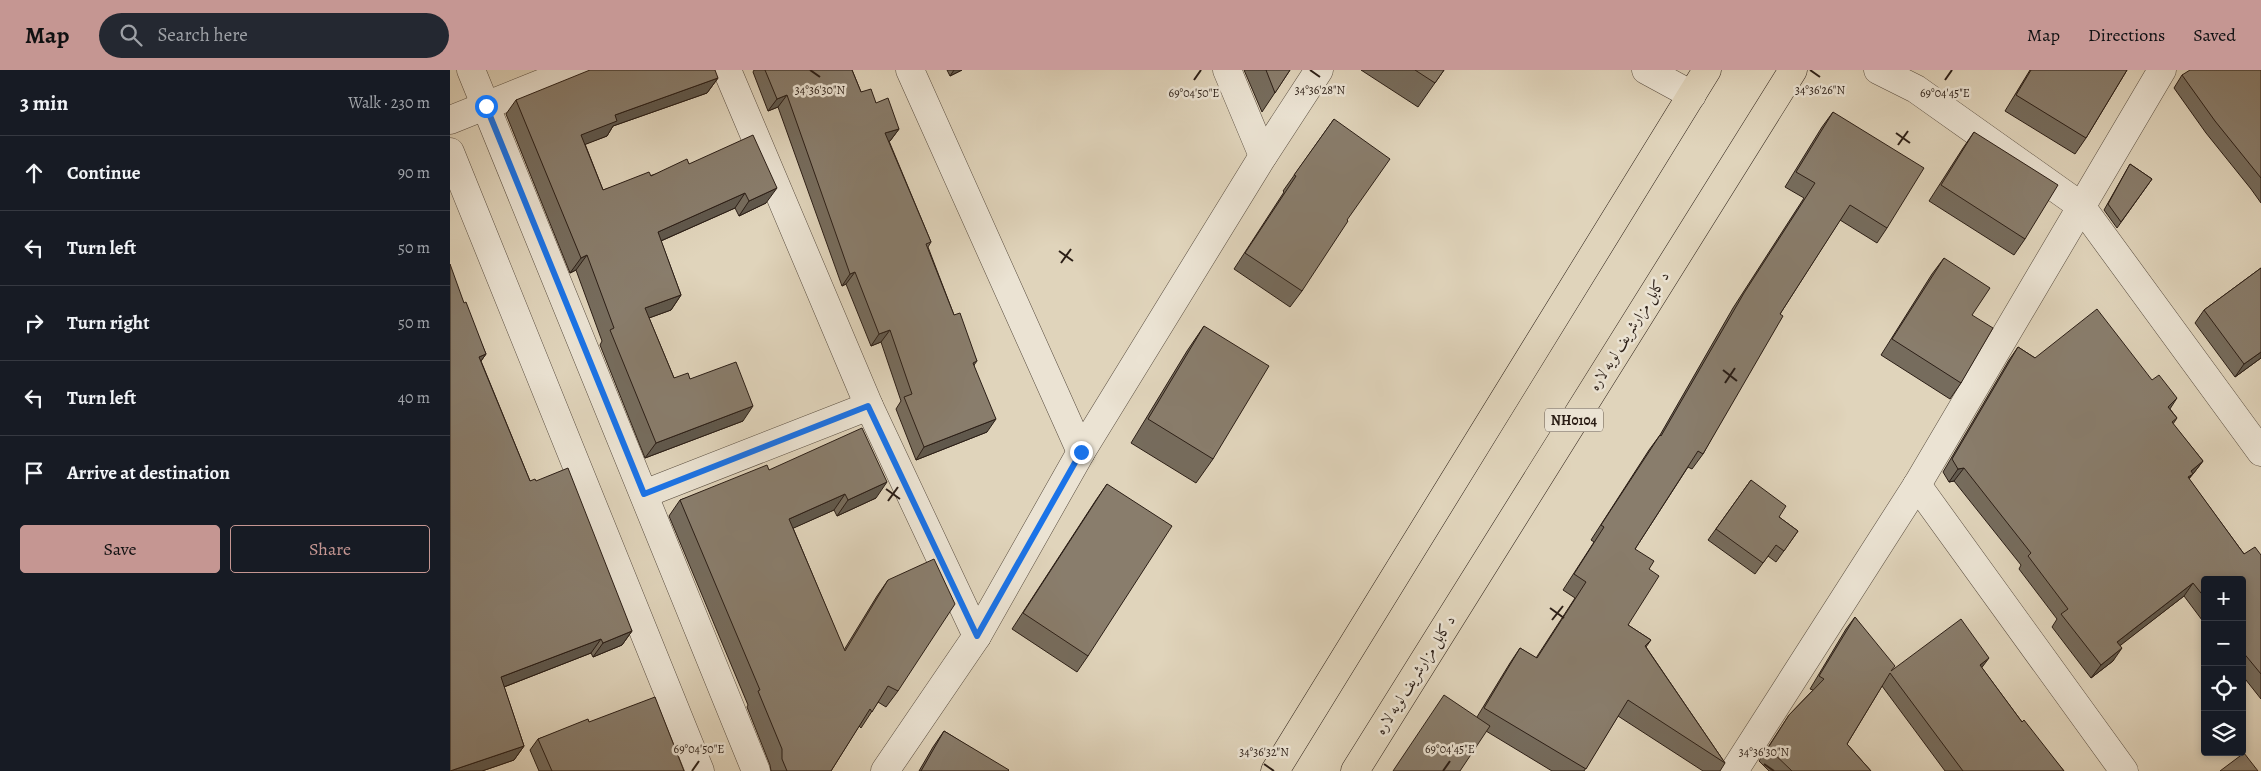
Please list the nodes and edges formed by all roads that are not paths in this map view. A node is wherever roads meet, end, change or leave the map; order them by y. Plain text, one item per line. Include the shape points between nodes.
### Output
1 (471, 70) edge
2 (575, 70) edge
3 (727, 70) edge
4 (910, 70) edge
5 (1227, 70) edge
6 (1319, 70) edge
7 (1646, 70) edge
8 (1707, 70) edge
9 (1793, 70) edge
10 (1878, 70) edge
11 (2162, 70) edge
12 (1692, 95) junction
13 (486, 106) junction
14 (450, 120) edge
15 (450, 152) edge
16 (1263, 156) junction
17 (2081, 206) junction
18 (868, 406) junction
19 (1081, 452) junction
20 (2261, 452) edge
21 (1917, 485) junction
22 (644, 494) junction
23 (977, 636) junction
24 (1741, 767) edge
25 (700, 771) edge
26 (756, 771) edge
27 (885, 771) edge
28 (1275, 771) edge
29 (1355, 771) edge
30 (2124, 771) edge

1 - 13 street
2 - 13 street
3 - 18 street
4 - 19 street
5 - 16 street
6 - 16 street
7 - 12 street
8 - 12 highway
9 - 29 highway, د کابل مزارشریف لویه لاره / NH0104
10 - 17 street via 1916,89
11 - 17 street
12 - 28 highway
13 - 14 street
13 - 22 street
15 - 25 street
16 - 19 street
17 - 20 street
17 - 21 street
18 - 22 street
18 - 23 street
19 - 23 street
21 - 24 street
21 - 30 street
22 - 26 street
23 - 27 street

